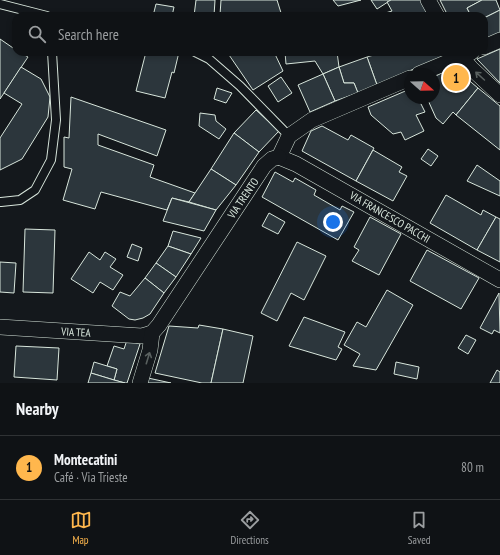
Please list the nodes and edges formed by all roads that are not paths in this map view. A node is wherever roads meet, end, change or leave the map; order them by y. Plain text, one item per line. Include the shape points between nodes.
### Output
1 (428, 0) edge
2 (0, 4) edge
3 (31, 12) edge
4 (435, 12) edge
5 (500, 40) edge
6 (488, 45) edge
7 (52, 56) edge
8 (203, 56) edge
9 (459, 56) edge
10 (465, 56) edge
11 (432, 68) edge
12 (404, 81) edge
13 (500, 95) edge
14 (289, 136) junction
15 (279, 158) junction
16 (1, 202) dead end
17 (500, 280) edge
18 (0, 327) edge
19 (152, 333) junction
20 (140, 383) edge

1 - 4 street
2 - 3 lane
5 - 6 street
7 - 16 lane via 56,120 51,160 35,190 20,200
8 - 14 lane via 240,86
9 - 11 street
13 -> 10 street
12 - 14 street via 312,120
14 - 15 street
15 - 17 street, VIA FRANCESCO PACCHI via 296,164
15 - 19 street, VIA TRENTO via 272,159 264,166
18 - 19 street, VIA TEA via 142,336
20 -> 19 street, VIA TRENTO via 150,350

